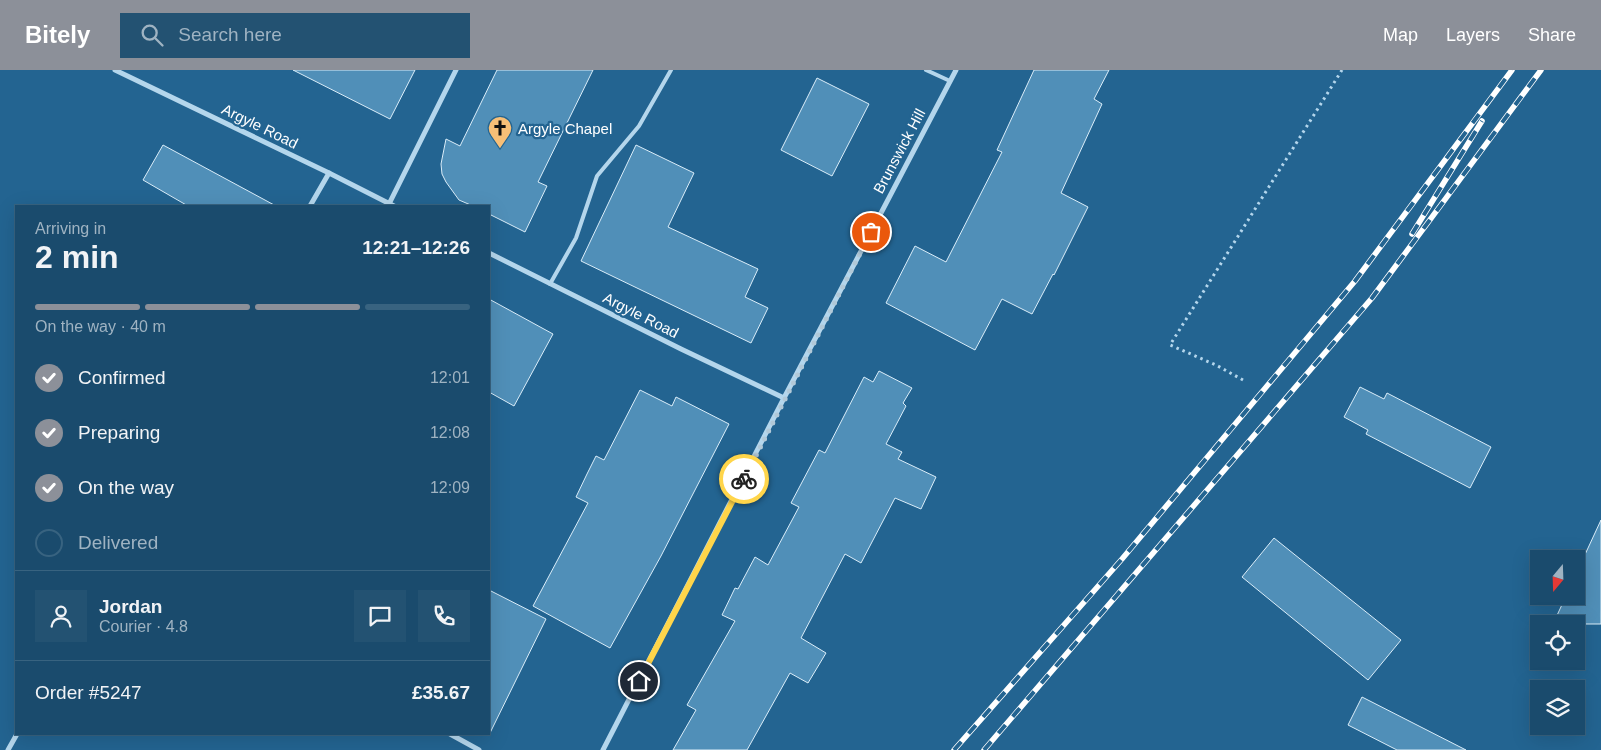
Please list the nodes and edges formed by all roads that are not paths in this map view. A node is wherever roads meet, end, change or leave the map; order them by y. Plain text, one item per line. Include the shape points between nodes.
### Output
1 (116, 70) edge
2 (456, 70) edge
3 (671, 70) edge
4 (926, 70) edge
5 (956, 70) edge
6 (950, 81) junction
7 (329, 173) junction
8 (311, 205) edge
9 (391, 205) edge
10 (490, 253) edge
11 (550, 284) junction
12 (784, 398) junction
13 (16, 735) edge
14 (452, 735) edge
15 (8, 750) edge
16 (479, 750) edge
17 (603, 750) edge

1 - 7 street, Argyle Road
2 - 9 street
3 - 11 lane via 639,126 596,176 576,238
4 - 6 lane
5 - 6 street, Brunswick Hill
6 - 12 street, Brunswick Hill
7 - 8 street
7 - 9 street, Argyle Road
10 - 11 street, Argyle Road
11 - 12 street, Argyle Road
12 - 17 street, Brunswick Hill
13 - 15 street
14 - 16 street

